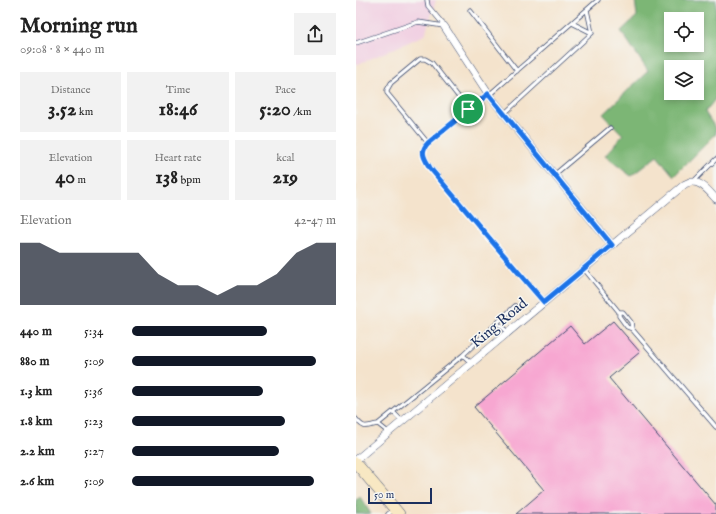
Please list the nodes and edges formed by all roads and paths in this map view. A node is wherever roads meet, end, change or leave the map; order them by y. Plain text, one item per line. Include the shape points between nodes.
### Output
1 (426, 0) edge
2 (598, 0) edge
3 (470, 10) dead end
4 (587, 10) junction
5 (572, 23) junction
6 (444, 26) junction
7 (592, 33) junction
8 (356, 43) edge
9 (517, 71) junction
10 (488, 94) junction
11 (468, 109) junction
12 (504, 114) junction
13 (610, 128) dead end
14 (428, 143) junction
15 (716, 159) edge
16 (554, 175) junction
17 (693, 182) junction
18 (716, 199) edge
19 (612, 245) junction
20 (584, 268) junction
21 (544, 302) junction
22 (515, 306) dead end
23 (497, 323) junction
24 (508, 332) junction
25 (463, 356) junction
26 (471, 363) junction
27 (393, 412) junction
28 (356, 419) edge
29 (402, 421) junction
30 (378, 424) junction
31 (716, 427) edge
32 (388, 432) junction
33 (356, 460) edge
34 (356, 463) edge
35 (394, 512) edge

1 - 6 lane
2 - 4 lane
3 - 9 lane
4 - 5 lane
4 - 7 lane
5 - 7 lane
5 - 9 lane
6 - 8 lane via 418,22
6 - 10 street
7 - 12 lane
9 - 10 lane
10 - 11 lane
10 - 12 street
11 - 14 lane
11 - 14 lane via 432,63 426,59 420,59 391,83 386,90 387,93
12 - 16 street
13 - 16 lane
14 - 21 lane via 424,147 424,155 430,168
15 - 17 lane
16 - 19 street
17 - 18 street via 709,190
17 - 19 street, King Road via 679,189
19 - 20 street, King Road
20 - 21 street, King Road
20 - 31 lane via 619,312 627,327 632,329
21 - 24 street, King Road
22 - 23 lane
23 - 24 lane
23 - 25 lane
24 - 26 street, King Road
25 - 26 lane
25 - 27 lane
26 - 29 street, King Road
27 - 29 lane
27 - 30 lane
28 - 30 lane via 366,427
29 - 32 street, King Road
30 - 32 lane
32 - 33 street, King Road
34 - 35 main road

